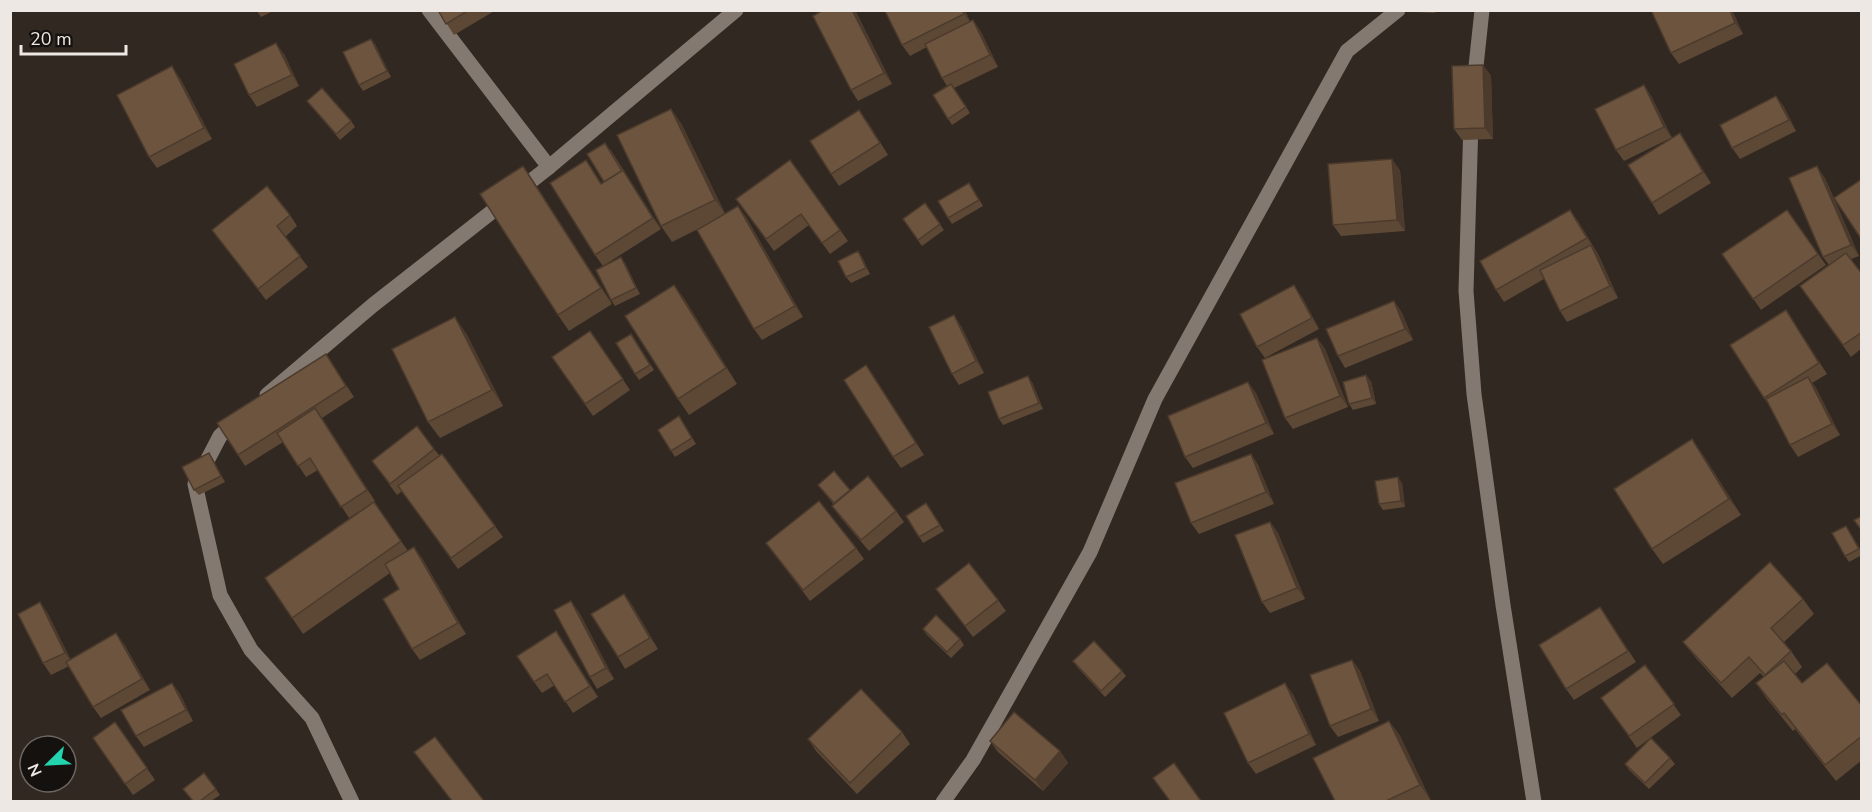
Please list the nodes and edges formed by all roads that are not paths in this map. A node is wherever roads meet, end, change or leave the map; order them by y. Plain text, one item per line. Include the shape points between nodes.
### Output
1 (429, 10) edge
2 (736, 10) edge
3 (1398, 10) edge
4 (1482, 10) edge
5 (549, 167) junction
6 (352, 801) edge
7 (943, 801) edge
8 (1534, 801) edge

1 - 5 street
2 - 5 street
3 - 7 street via 1347,51 1155,399 1090,552 973,760
4 - 8 street via 1470,132 1466,291 1474,394
5 - 6 street via 373,305 250,409 220,436 195,484 220,595 251,650 312,718

